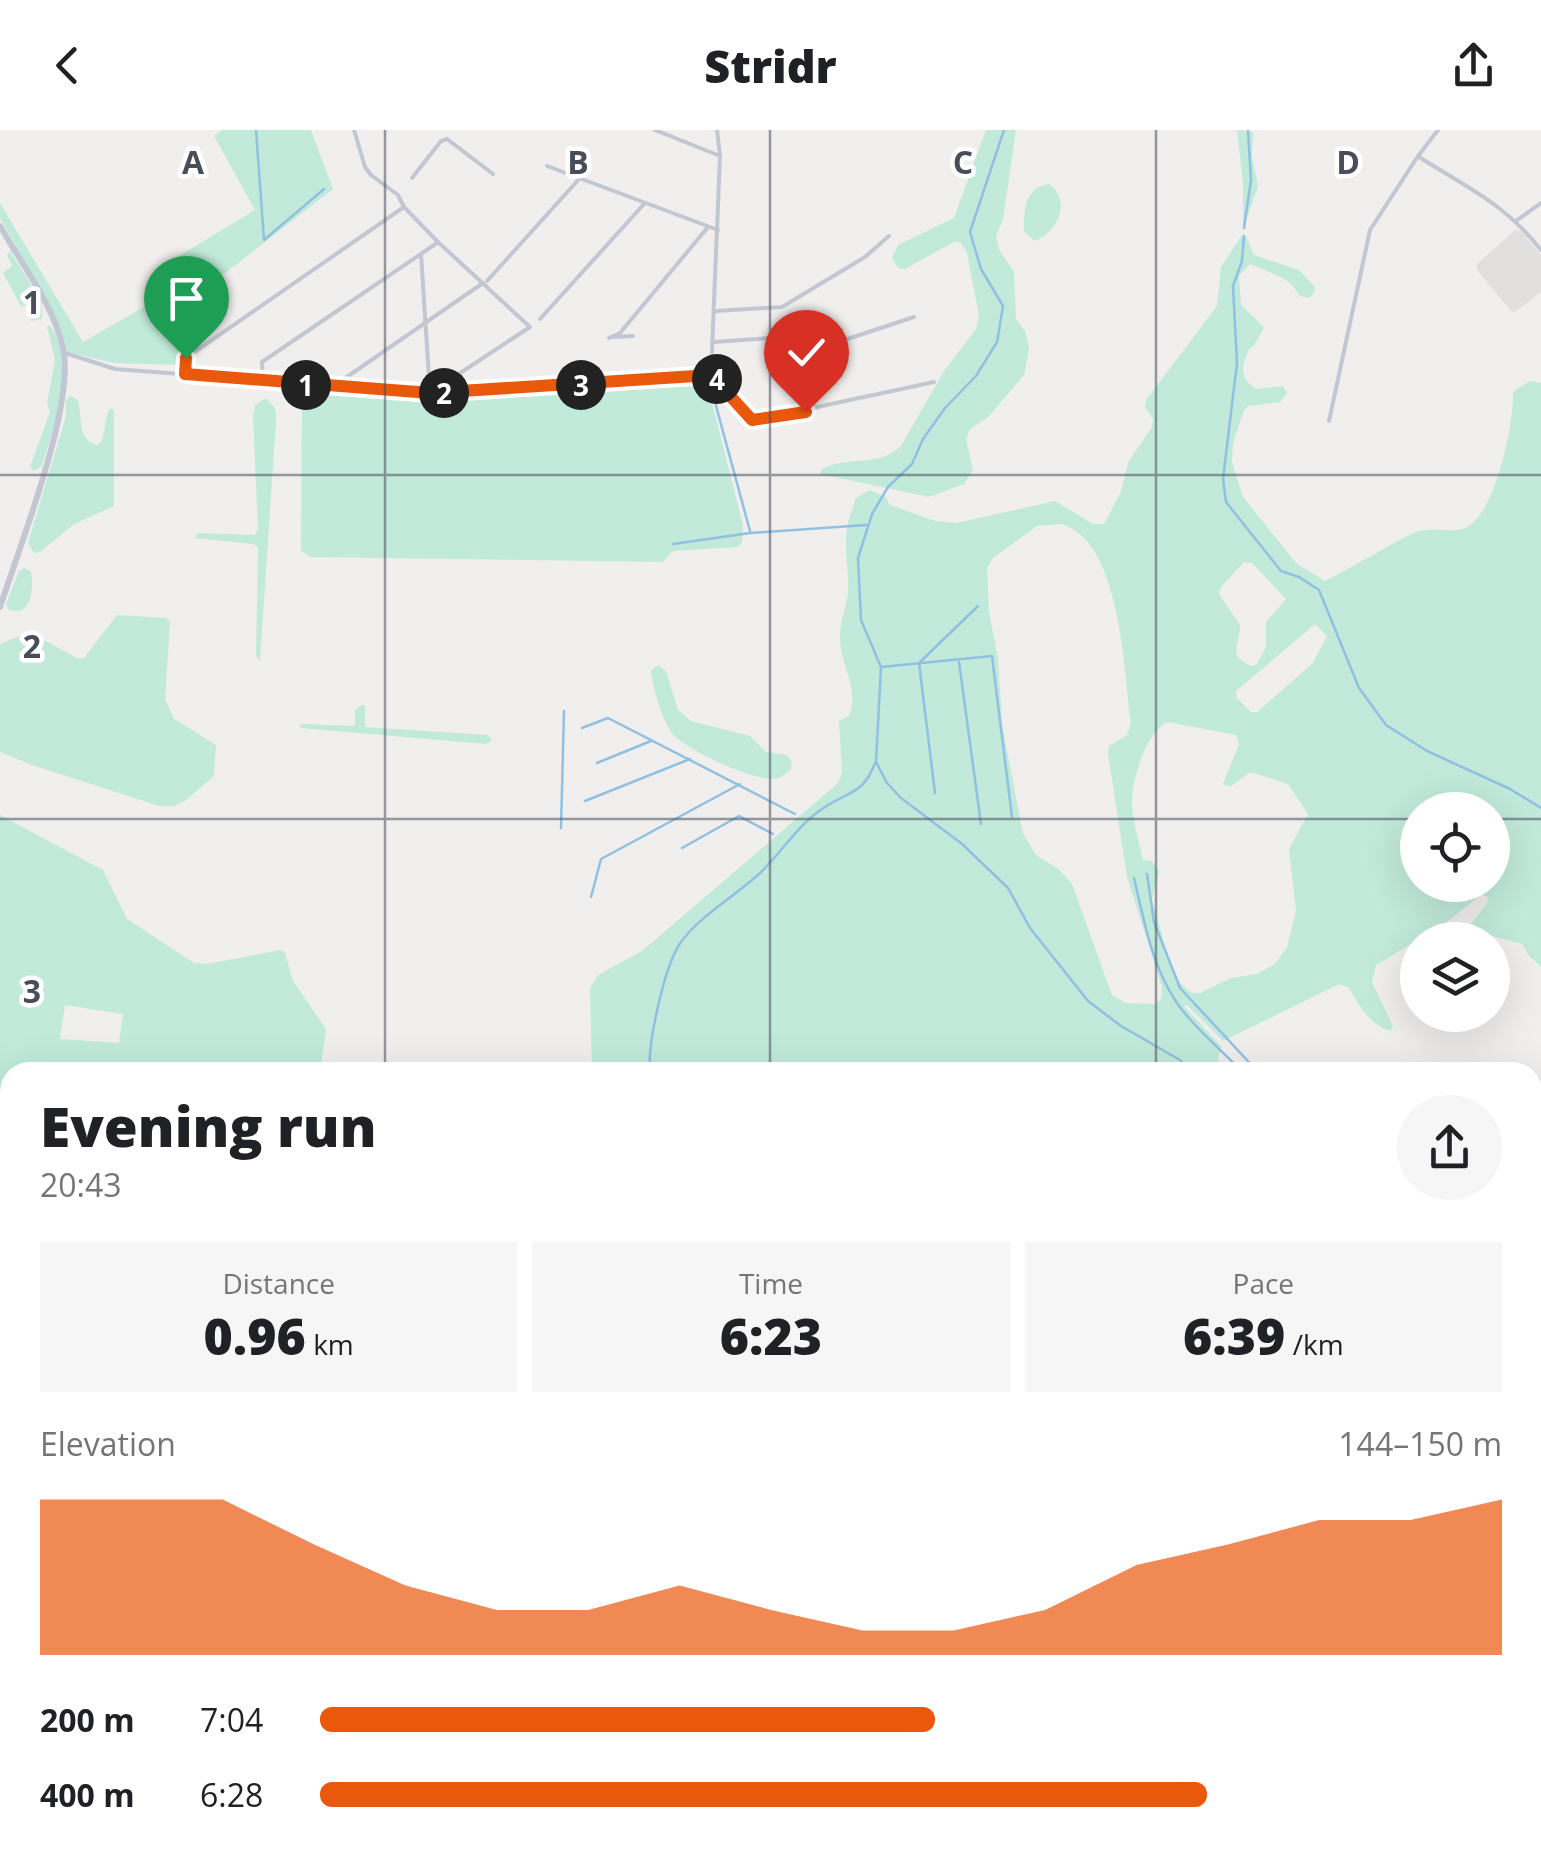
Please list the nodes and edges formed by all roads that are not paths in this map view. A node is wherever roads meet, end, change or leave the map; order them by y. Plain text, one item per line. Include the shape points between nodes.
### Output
1 (354, 130) edge
2 (655, 130) edge
3 (717, 130) edge
4 (1434, 131) edge
5 (720, 156) junction
6 (1418, 156) junction
7 (547, 166) dead end
8 (494, 174) dead end
9 (412, 178) dead end
10 (580, 178) junction
11 (646, 203) junction
12 (1541, 203) edge
13 (404, 207) junction
14 (1516, 221) junction
15 (0, 226) edge
16 (708, 227) junction
17 (718, 230) junction
18 (889, 236) dead end
19 (438, 242) junction
20 (1541, 250) edge
21 (421, 254) junction
22 (485, 282) junction
23 (716, 311) junction
24 (914, 317) dead end
25 (540, 319) dead end
26 (425, 322) junction
27 (633, 336) dead end
28 (713, 342) junction
29 (64, 352) junction
30 (185, 374) junction
31 (711, 375) junction
32 (263, 381) junction
33 (934, 382) dead end
34 (339, 386) junction
35 (430, 393) junction
36 (1330, 420) dead end
37 (0, 607) edge

1 - 13 street via 365,168
2 - 5 street
3 - 5 street
4 - 6 street
5 - 17 street
6 - 14 street
6 - 36 street via 1370,230
7 - 10 street
8 - 9 street via 445,139
10 - 11 street
10 - 22 street
11 - 16 street
11 - 25 street
12 - 14 street
13 - 19 street
13 - 30 street via 186,358
14 - 20 street
15 - 29 street via 45,303
16 - 17 street
16 - 27 street via 609,338
17 - 23 street
18 - 23 street via 782,308
19 - 21 street
19 - 22 street
21 - 26 street
21 - 32 street via 262,362
22 - 26 street
22 - 35 street via 530,327
23 - 28 street
24 - 28 street via 802,354 770,338
26 - 34 street
26 - 35 street
28 - 31 street
29 - 30 street via 114,368
29 - 37 street via 61,411
30 - 32 street
31 - 33 street via 752,420
31 - 35 street
32 - 34 street
34 - 35 street

